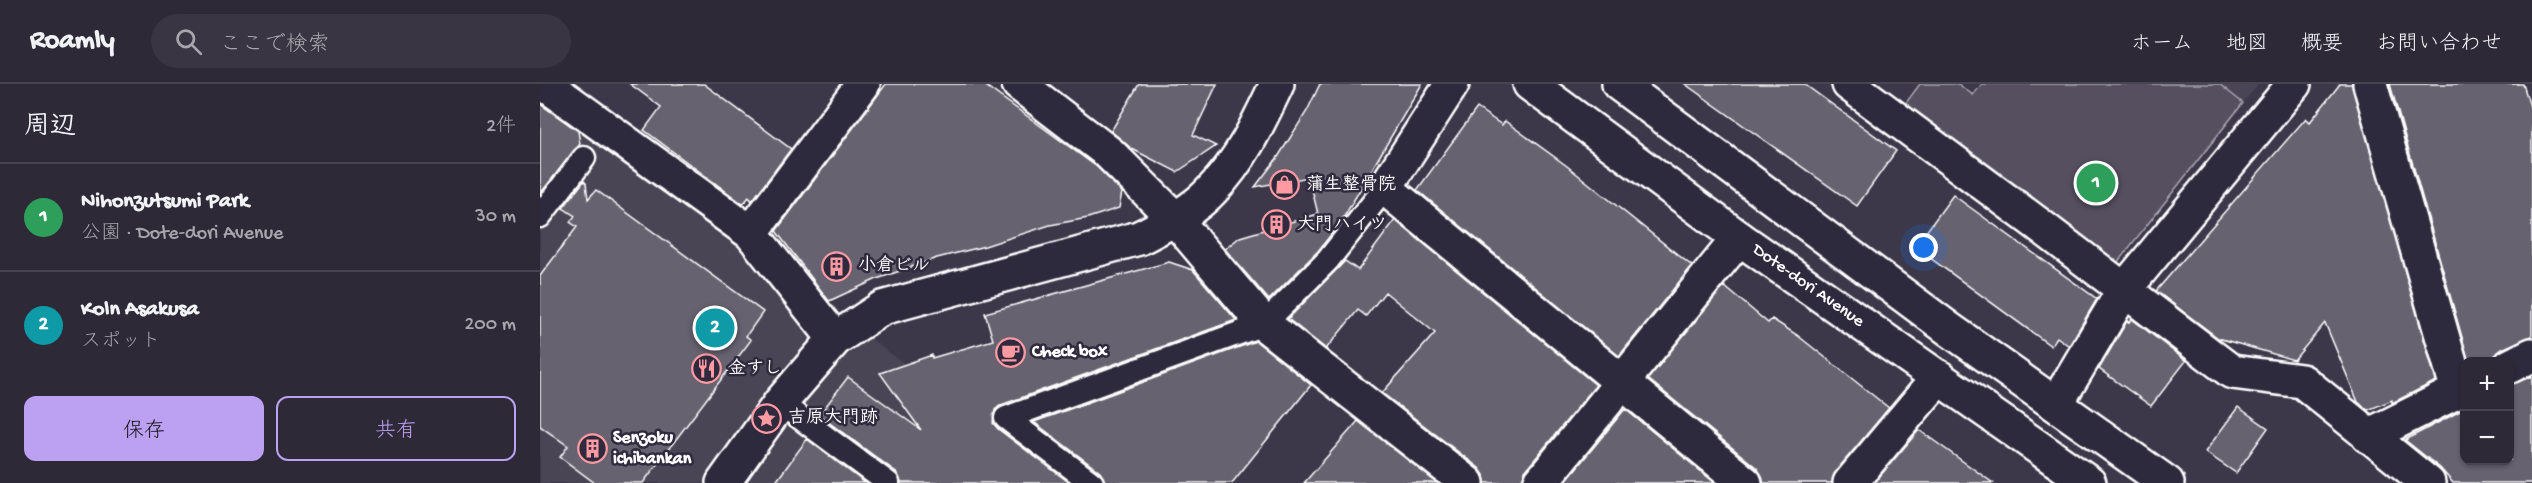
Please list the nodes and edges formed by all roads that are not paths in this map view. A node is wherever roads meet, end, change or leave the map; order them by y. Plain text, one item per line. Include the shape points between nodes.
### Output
1 (545, 84) edge
2 (863, 84) edge
3 (1019, 84) edge
4 (1277, 84) edge
5 (1452, 84) edge
6 (1530, 84) edge
7 (1619, 84) edge
8 (1849, 84) edge
9 (2294, 84) edge
10 (2370, 84) edge
11 (584, 158) dead end
12 (1385, 188) junction
13 (540, 216) edge
14 (1175, 219) junction
15 (751, 233) junction
16 (1739, 238) junction
17 (2124, 290) junction
18 (1264, 324) junction
19 (835, 339) junction
20 (2532, 355) edge
21 (2514, 364) edge
22 (1939, 377) junction
23 (1622, 383) junction
24 (2460, 387) edge
25 (2460, 390) edge
26 (780, 403) junction
27 (2056, 404) junction
28 (2368, 436) junction
29 (723, 483) edge
30 (888, 483) edge
31 (1092, 483) edge
32 (1467, 483) edge
33 (1540, 483) edge
34 (1745, 483) edge
35 (1850, 483) edge
36 (2089, 483) edge
37 (2167, 483) edge
38 (2428, 483) edge

1 - 15 street
2 - 15 street
3 - 14 street via 1109,153
4 - 14 street via 1248,145 1212,191
5 - 12 street
6 - 16 street, Dote-dori Avenue
7 - 27 street
8 - 17 street
9 - 17 street
10 - 24 street
11 - 13 lane
12 - 18 lane via 1328,260
12 - 23 street
14 - 18 street
14 - 19 street via 1139,238 882,308
15 - 19 street
16 - 22 street, Dote-dori Avenue
16 - 23 street
17 - 27 street
17 - 28 street via 2232,372 2302,381
18 - 31 lane via 1006,418
18 - 32 street
19 - 26 street
20 - 21 street
22 - 35 street
22 - 36 street, Dote-dori Avenue
23 - 33 street
23 - 34 street
25 - 28 street
26 - 29 street
26 - 30 lane
27 - 37 street
28 - 38 street

